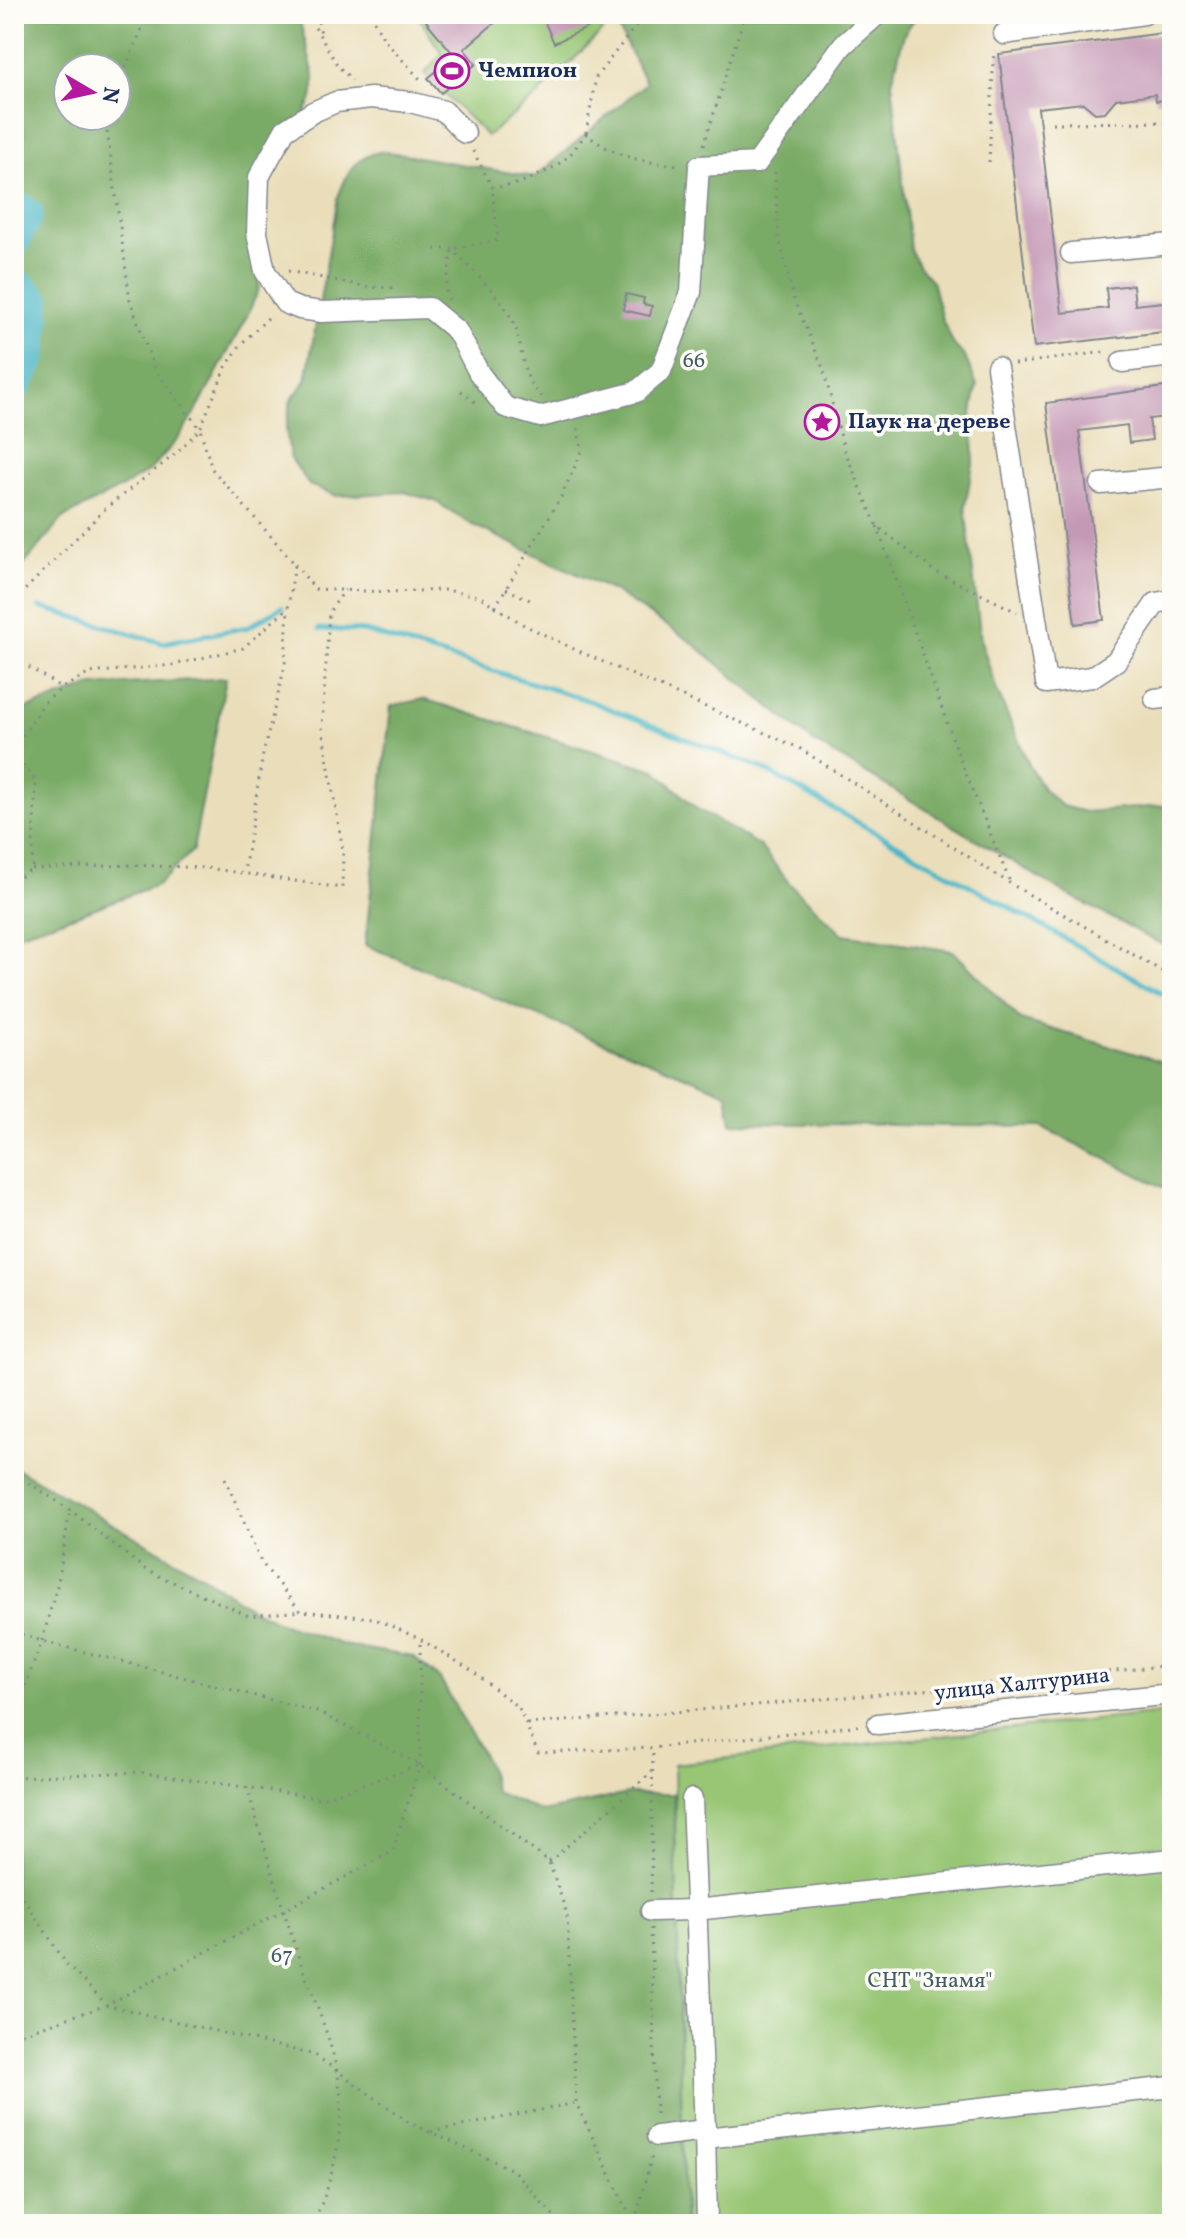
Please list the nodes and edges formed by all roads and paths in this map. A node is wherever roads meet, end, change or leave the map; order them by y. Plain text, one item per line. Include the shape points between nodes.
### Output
1 (148, 14) edge
2 (307, 14) edge
3 (316, 14) edge
4 (370, 14) edge
5 (645, 14) edge
6 (745, 14) edge
7 (878, 14) edge
8 (1144, 14) edge
9 (1004, 34) joint
10 (323, 41) junction
11 (132, 52) edge
12 (371, 98) junction
13 (413, 103) junction
14 (1172, 122) edge
15 (1052, 123) dead end
16 (107, 132) edge
17 (465, 133) joint
18 (586, 134) junction
19 (989, 162) dead end
20 (757, 163) junction
21 (699, 166) junction
22 (492, 187) junction
23 (1172, 244) edge
24 (435, 249) dead end
25 (452, 249) junction
26 (1071, 253) dead end
27 (282, 269) dead end
28 (399, 288) dead end
29 (446, 290) dead end
30 (285, 303) junction
31 (1172, 356) edge
32 (1122, 362) joint
33 (997, 367) joint
34 (534, 390) dead end
35 (200, 429) junction
36 (578, 430) dead end
37 (1172, 477) edge
38 (1101, 484) dead end
39 (877, 526) junction
40 (295, 564) junction
41 (506, 589) junction
42 (345, 590) junction
43 (530, 600) dead end
44 (1172, 600) edge
45 (14, 601) edge
46 (495, 607) junction
47 (288, 608) junction
48 (1036, 622) junction
49 (14, 651) edge
50 (22, 663) junction
51 (14, 674) edge
52 (62, 688) junction
53 (14, 750) edge
54 (32, 869) junction
55 (244, 872) junction
56 (14, 881) edge
57 (1011, 884) junction
58 (1172, 977) edge
59 (14, 1476) edge
60 (225, 1478) dead end
61 (70, 1510) junction
62 (300, 1611) junction
63 (14, 1632) edge
64 (420, 1639) junction
65 (42, 1641) junction
66 (1172, 1665) edge
67 (1172, 1694) edge
68 (14, 1716) edge
69 (527, 1724) junction
70 (878, 1724) joint
71 (653, 1748) junction
72 (420, 1765) junction
73 (652, 1772) junction
74 (14, 1777) edge
75 (247, 1787) junction
76 (692, 1799) dead end
77 (1172, 1859) edge
78 (549, 1862) junction
79 (14, 1884) edge
80 (695, 1910) junction
81 (283, 1911) junction
82 (651, 1911) junction
83 (107, 2005) junction
84 (14, 2036) edge
85 (338, 2071) junction
86 (1172, 2087) edge
87 (576, 2103) junction
88 (431, 2132) junction
89 (705, 2134) junction
90 (657, 2136) junction
91 (312, 2224) edge
92 (561, 2224) edge
93 (634, 2224) edge
94 (707, 2224) edge

1 - 11 path
2 - 10 path
3 - 10 path
4 - 13 path via 385,41 420,79
5 - 18 path via 596,77
6 - 21 path
7 - 20 street via 842,46
8 - 9 street
9 - 19 path via 994,46
10 - 12 path via 338,66
12 - 13 street
12 - 30 street via 336,102 285,130 259,177 257,233 265,271
13 - 17 street via 444,111
14 - 15 path
16 - 35 path via 130,300 154,368
17 - 22 path
18 - 21 path via 620,156
18 - 22 path via 565,159 537,175
20 - 21 street
20 - 39 path via 775,162 779,238 794,300 823,368 844,449
21 - 30 street via 691,292 661,371 636,392 540,417 505,407 457,331 429,308 322,312
22 - 25 path via 498,240
23 - 26 street
24 - 25 path
25 - 29 path
25 - 34 path via 511,316
27 - 28 path
30 - 35 path via 241,344
31 - 32 street
32 - 33 path via 1108,352
33 - 48 street
35 - 40 path via 212,469
35 - 45 path via 107,507
36 - 41 path via 582,451
37 - 38 street
39 - 48 path via 934,571
39 - 57 path
40 - 42 path via 315,589
40 - 47 path
41 - 43 path
41 - 46 path
42 - 46 path via 445,590 479,596
42 - 55 path via 329,612 322,727 343,851 342,888
44 - 48 street via 1156,603 1116,661 1092,677 1046,683
46 - 57 path via 576,650 799,748
47 - 52 path via 243,648 173,665 90,673
47 - 55 path via 285,666 263,754
49 - 50 path
50 - 51 path
50 - 52 path
52 - 53 path via 44,703
53 - 54 path via 36,782
54 - 55 path via 131,865
54 - 56 path
57 - 58 path
59 - 61 path
60 - 62 path via 261,1562
61 - 62 path via 146,1570 249,1616
61 - 65 path
62 - 64 path via 373,1618
63 - 65 path
64 - 69 path via 519,1708
64 - 72 path
65 - 68 path
65 - 72 path via 318,1712
66 - 69 path
67 - 70 street, улица Халтурина
69 - 71 path via 538,1753
70 - 71 path
71 - 73 path
72 - 75 path via 322,1798
72 - 78 path
72 - 81 path via 392,1852
73 - 78 path
73 - 82 path
74 - 75 path via 138,1772
75 - 81 path
76 - 80 street
77 - 80 street
78 - 87 path via 567,1914
79 - 83 path via 67,1965
80 - 82 street
80 - 89 street
81 - 83 path
81 - 85 path
82 - 90 path
83 - 84 path
83 - 85 path via 315,2055
85 - 88 path
85 - 91 path via 338,2133 330,2177
86 - 89 street
87 - 88 path
87 - 93 path
88 - 92 path via 513,2170
89 - 90 street
89 - 94 street
90 - 93 path

